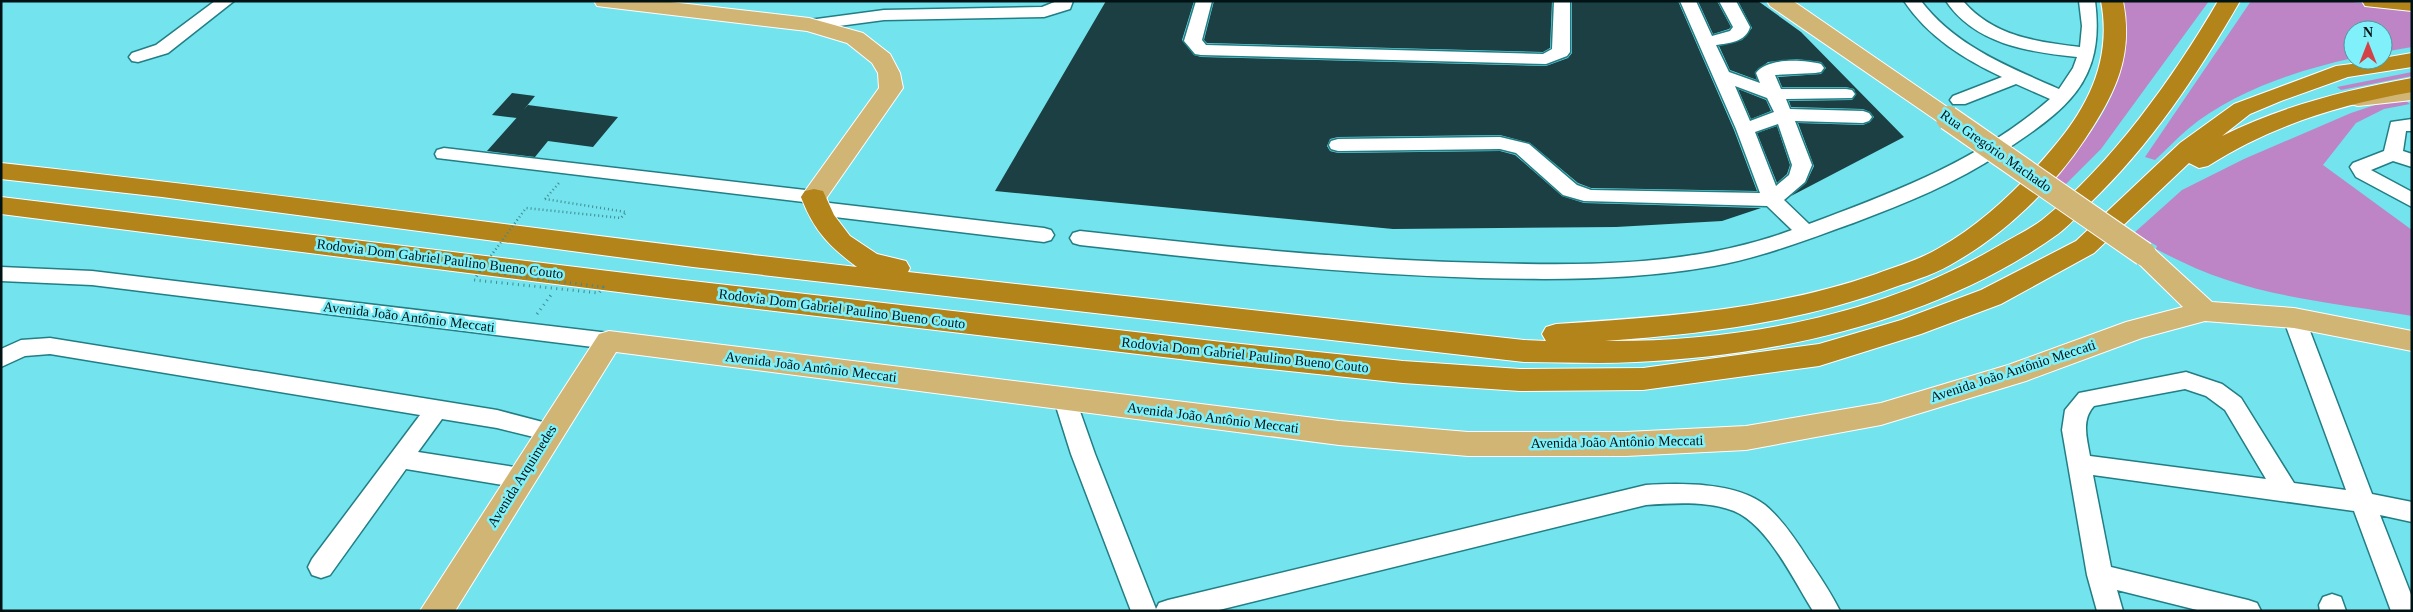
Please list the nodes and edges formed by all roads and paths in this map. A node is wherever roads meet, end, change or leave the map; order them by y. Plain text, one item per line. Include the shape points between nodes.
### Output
1 (226, 1) edge
2 (605, 1) edge
3 (1065, 1) edge
4 (1204, 1) edge
5 (1562, 1) edge
6 (1688, 1) edge
7 (1727, 1) edge
8 (1778, 1) edge
9 (1912, 1) edge
10 (1954, 1) edge
11 (2087, 1) edge
12 (2112, 1) edge
13 (2230, 1) edge
14 (2372, 1) edge
15 (2412, 5) edge
16 (809, 24) junction
17 (1999, 37) junction
18 (1707, 42) junction
19 (2087, 53) junction
20 (1975, 55) junction
21 (138, 57) dead end
22 (2412, 60) edge
23 (1815, 68) dead end
24 (1722, 76) junction
25 (2018, 77) junction
26 (2412, 85) edge
27 (1774, 94) junction
28 (1846, 94) dead end
29 (2412, 94) edge
30 (2063, 98) junction
31 (2332, 102) junction
32 (1954, 109) junction
33 (1784, 115) junction
34 (1864, 117) dead end
35 (2412, 124) edge
36 (1745, 129) junction
37 (1338, 145) dead end
38 (444, 154) dead end
39 (2393, 154) junction
40 (1, 159) edge
41 (2412, 161) edge
42 (1, 171) edge
43 (162, 189) junction
44 (545, 199) dead end
45 (1772, 200) junction
46 (2412, 201) edge
47 (816, 202) junction
48 (2133, 203) junction
49 (1, 205) edge
50 (1806, 232) junction
51 (1044, 235) dead end
52 (1080, 238) dead end
53 (494, 274) dead end
54 (3, 275) edge
55 (555, 288) junction
56 (1075, 302) junction
57 (2205, 311) junction
58 (2294, 318) junction
59 (525, 331) junction
60 (1415, 337) junction
61 (2412, 340) edge
62 (609, 341) junction
63 (1, 359) edge
64 (1065, 400) junction
65 (437, 409) junction
66 (550, 432) junction
67 (400, 459) junction
68 (2079, 464) junction
69 (521, 478) junction
70 (2287, 493) junction
71 (2364, 502) junction
72 (2412, 512) edge
73 (321, 567) dead end
74 (2100, 575) junction
75 (437, 611) edge
76 (1144, 611) edge
77 (1168, 611) edge
78 (1827, 611) edge
79 (2110, 611) edge
80 (2248, 611) edge
81 (2404, 611) edge

1 - 21 street via 162,49
2 - 16 main road
3 - 16 street via 1064,6 1044,12 884,15
4 - 5 street via 1193,41 1201,50 1546,58 1561,52
6 - 18 street
7 - 18 street via 1742,21 1742,28 1735,37
8 - 32 main road, Rua Gregório Machado
9 - 20 street via 1941,33
10 - 17 street via 1962,13
11 - 19 street via 2091,21
12 - 60 highway via 2117,19 2115,59 2107,82 2082,126 2051,168 2005,214 1944,257 1873,286 1794,308 1731,320 1531,336
13 - 60 highway via 2196,58 2110,170 2050,227 1972,274 1888,308 1805,330 1724,345 1635,352 1524,351
14 - 15 highway
16 - 47 main road via 855,38 882,59 889,73 891,88
17 - 19 street via 2039,48
17 - 20 street
18 - 24 street
19 - 30 street via 2079,74
20 - 25 street
22 - 48 highway, Rodovia Dom Gabriel Paulino Bueno Couto via 2344,71 2242,109 2189,148
23 - 27 street via 1767,70 1766,76
24 - 27 street
24 - 36 street
25 - 30 street
25 - 32 street
26 - 31 highway
27 - 28 street
27 - 33 street
29 - 31 main road
30 - 50 street via 1988,153 1910,194
31 - 48 highway via 2247,132 2217,147
32 - 57 main road, Rua Gregório Machado, bridge via 2144,254
33 - 34 street
33 - 36 street
33 - 45 street via 1802,165 1798,178
35 - 39 street via 2398,126
36 - 45 street
37 - 45 street via 1500,143 1522,148 1570,190 1591,196
38 - 47 street
39 - 41 street
39 - 46 street via 2360,167 2363,174
40 - 43 highway
42 - 43 highway
43 - 56 highway via 693,258
44 - 55 path, bridge via 626,212 621,218 526,208 474,280
45 - 50 street
47 - 51 street
47 - 56 highway via 822,218 840,242 868,262
48 - 49 highway, Rodovia Dom Gabriel Paulino Bueno Couto via 2085,247 1991,297 1911,327 1819,355 1643,379 1520,380 1403,372 1069,336
50 - 52 street via 1747,252 1681,264 1544,272 1297,262
53 - 55 path, bridge via 604,287 599,293
54 - 59 street, Avenida João Antônio Meccati via 92,278
55 - 59 path
56 - 60 highway
57 - 58 main road, Avenida João Antônio Meccati
57 - 64 main road, Avenida João Antônio Meccati via 2136,329 2016,373 1881,414 1746,438 1626,444 1468,444 1339,433
58 - 61 main road, Avenida João Antônio Meccati
58 - 71 street
59 - 62 street, Avenida João Antônio Meccati
62 - 64 main road, Avenida João Antônio Meccati
62 - 66 main road, Avenida Arquimedes
63 - 65 street via 21,348 50,346
64 - 76 street
65 - 66 street
65 - 67 street
66 - 69 main road, Avenida Arquimedes
67 - 69 street
67 - 73 street
68 - 70 street
68 - 70 street via 2074,430 2076,410 2087,398 2186,380 2214,390 2233,404
68 - 74 street
69 - 75 main road, Avenida Arquimedes
70 - 71 street
71 - 72 street
71 - 81 street
74 - 79 street
74 - 80 street
77 - 78 street via 1646,495 1672,493 1721,498 1754,510 1774,531

